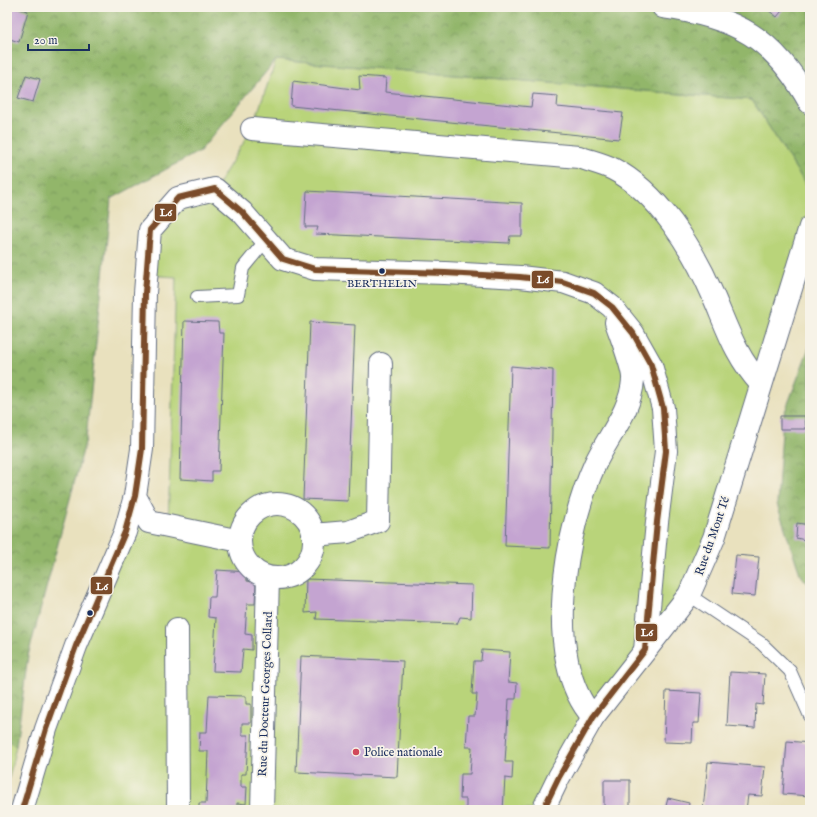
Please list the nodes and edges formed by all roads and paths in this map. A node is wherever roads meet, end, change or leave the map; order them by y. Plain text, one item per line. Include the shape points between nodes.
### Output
1 (663, 7) edge
2 (810, 103) edge
3 (252, 129) dead end
4 (810, 227) edge
5 (266, 240) junction
6 (197, 297) dead end
7 (612, 307) junction
8 (381, 364) dead end
9 (761, 384) junction
10 (135, 496) junction
11 (313, 535) junction
12 (240, 541) junction
13 (268, 577) junction
14 (689, 596) junction
15 (177, 629) dead end
16 (645, 650) junction
17 (810, 716) edge
18 (593, 717) junction
19 (22, 810) edge
20 (178, 810) edge
21 (262, 810) edge
22 (543, 810) edge

1 - 2 street via 706,15 746,30 774,52 796,79
3 - 9 street via 579,157 613,169 646,193 670,220 712,293 736,351 747,369
4 - 9 street, Rue du Mont Té
5 - 6 lane via 243,268 238,295
5 - 7 street via 283,259 315,269 445,273 562,282 594,293
5 - 10 street via 242,212 215,189 178,198 150,230 145,293 142,448
7 - 16 street via 633,333 651,365 663,408 666,451
7 - 18 street via 634,378 629,403 608,438 581,498 566,560 563,635 578,697
8 - 11 street via 378,521 348,532
9 - 14 street, Rue du Mont Té via 714,538
10 - 12 street via 149,522
10 - 19 street via 125,532 76,646 49,721
11 - 12 street via 302,514 280,504 257,510 248,518 242,529
11 - 13 street via 310,559 302,568 286,577
12 - 13 street via 242,553 248,564
13 - 21 street, Rue du Docteur Georges Collard
14 - 16 street, Rue du Mont Té
14 - 17 lane via 761,643 785,666 790,671
15 - 20 street
16 - 18 street, Rue du Mont Té
18 - 22 street, Rue du Mont Té via 558,777

